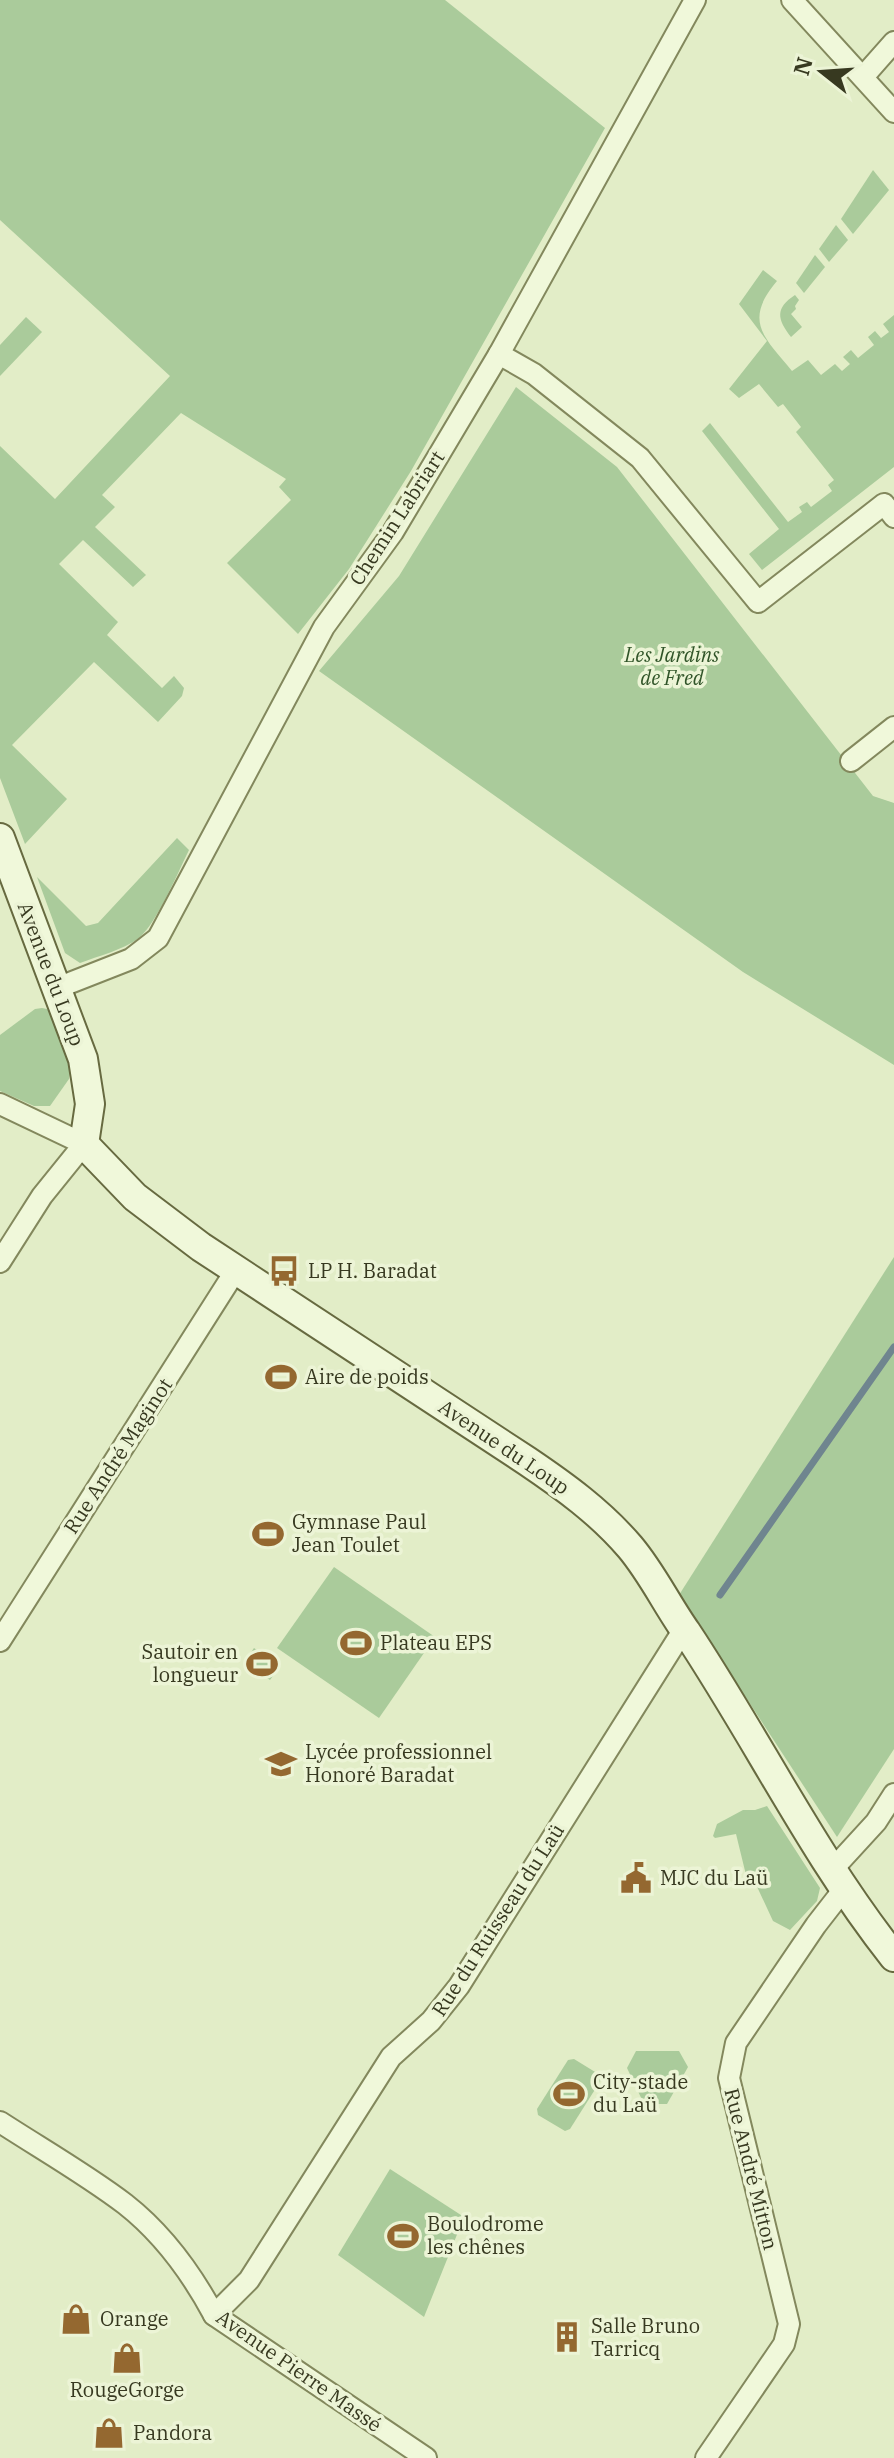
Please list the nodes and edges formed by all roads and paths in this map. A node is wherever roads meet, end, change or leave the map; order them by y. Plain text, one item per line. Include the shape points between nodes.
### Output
1 (695, 0) edge
2 (792, 0) edge
3 (894, 42) edge
4 (863, 77) junction
5 (894, 112) edge
6 (499, 354) junction
7 (894, 517) edge
8 (894, 727) edge
9 (851, 761) dead end
10 (0, 838) edge
11 (57, 988) junction
12 (0, 1104) edge
13 (84, 1144) junction
14 (0, 1262) edge
15 (236, 1270) junction
16 (684, 1629) junction
17 (0, 1641) edge
18 (894, 1794) edge
19 (838, 1879) junction
20 (894, 1957) edge
21 (0, 2122) edge
22 (214, 2315) junction
23 (426, 2458) edge
24 (706, 2458) edge

1 - 6 street, Chemin Labriart
2 - 4 street
3 - 4 street
4 - 5 street
6 - 7 street via 534,374 640,458 758,602 884,504
6 - 11 street, Chemin Labriart via 393,532 324,627 158,938 131,959
8 - 9 street
10 - 11 street, Avenue du Loup
11 - 13 street, Avenue du Loup via 83,1059 90,1104
12 - 13 street
13 - 14 street via 42,1196
13 - 15 street, Avenue du Loup via 135,1197
15 - 16 street, Avenue du Loup via 566,1488 629,1547
15 - 17 street, Rue André Maginot
16 - 19 street, Avenue du Loup
16 - 22 street, Rue du Ruisseau du Laü via 459,1986 391,2057 249,2280
18 - 19 street, Rue André Mitton
19 - 20 street, Avenue du Loup
19 - 24 street, Rue André Mitton via 816,1925 736,2043 729,2078 789,2324 784,2344
21 - 22 street, Avenue Pierre Massé via 126,2205 175,2254
22 - 23 street, Avenue Pierre Massé

